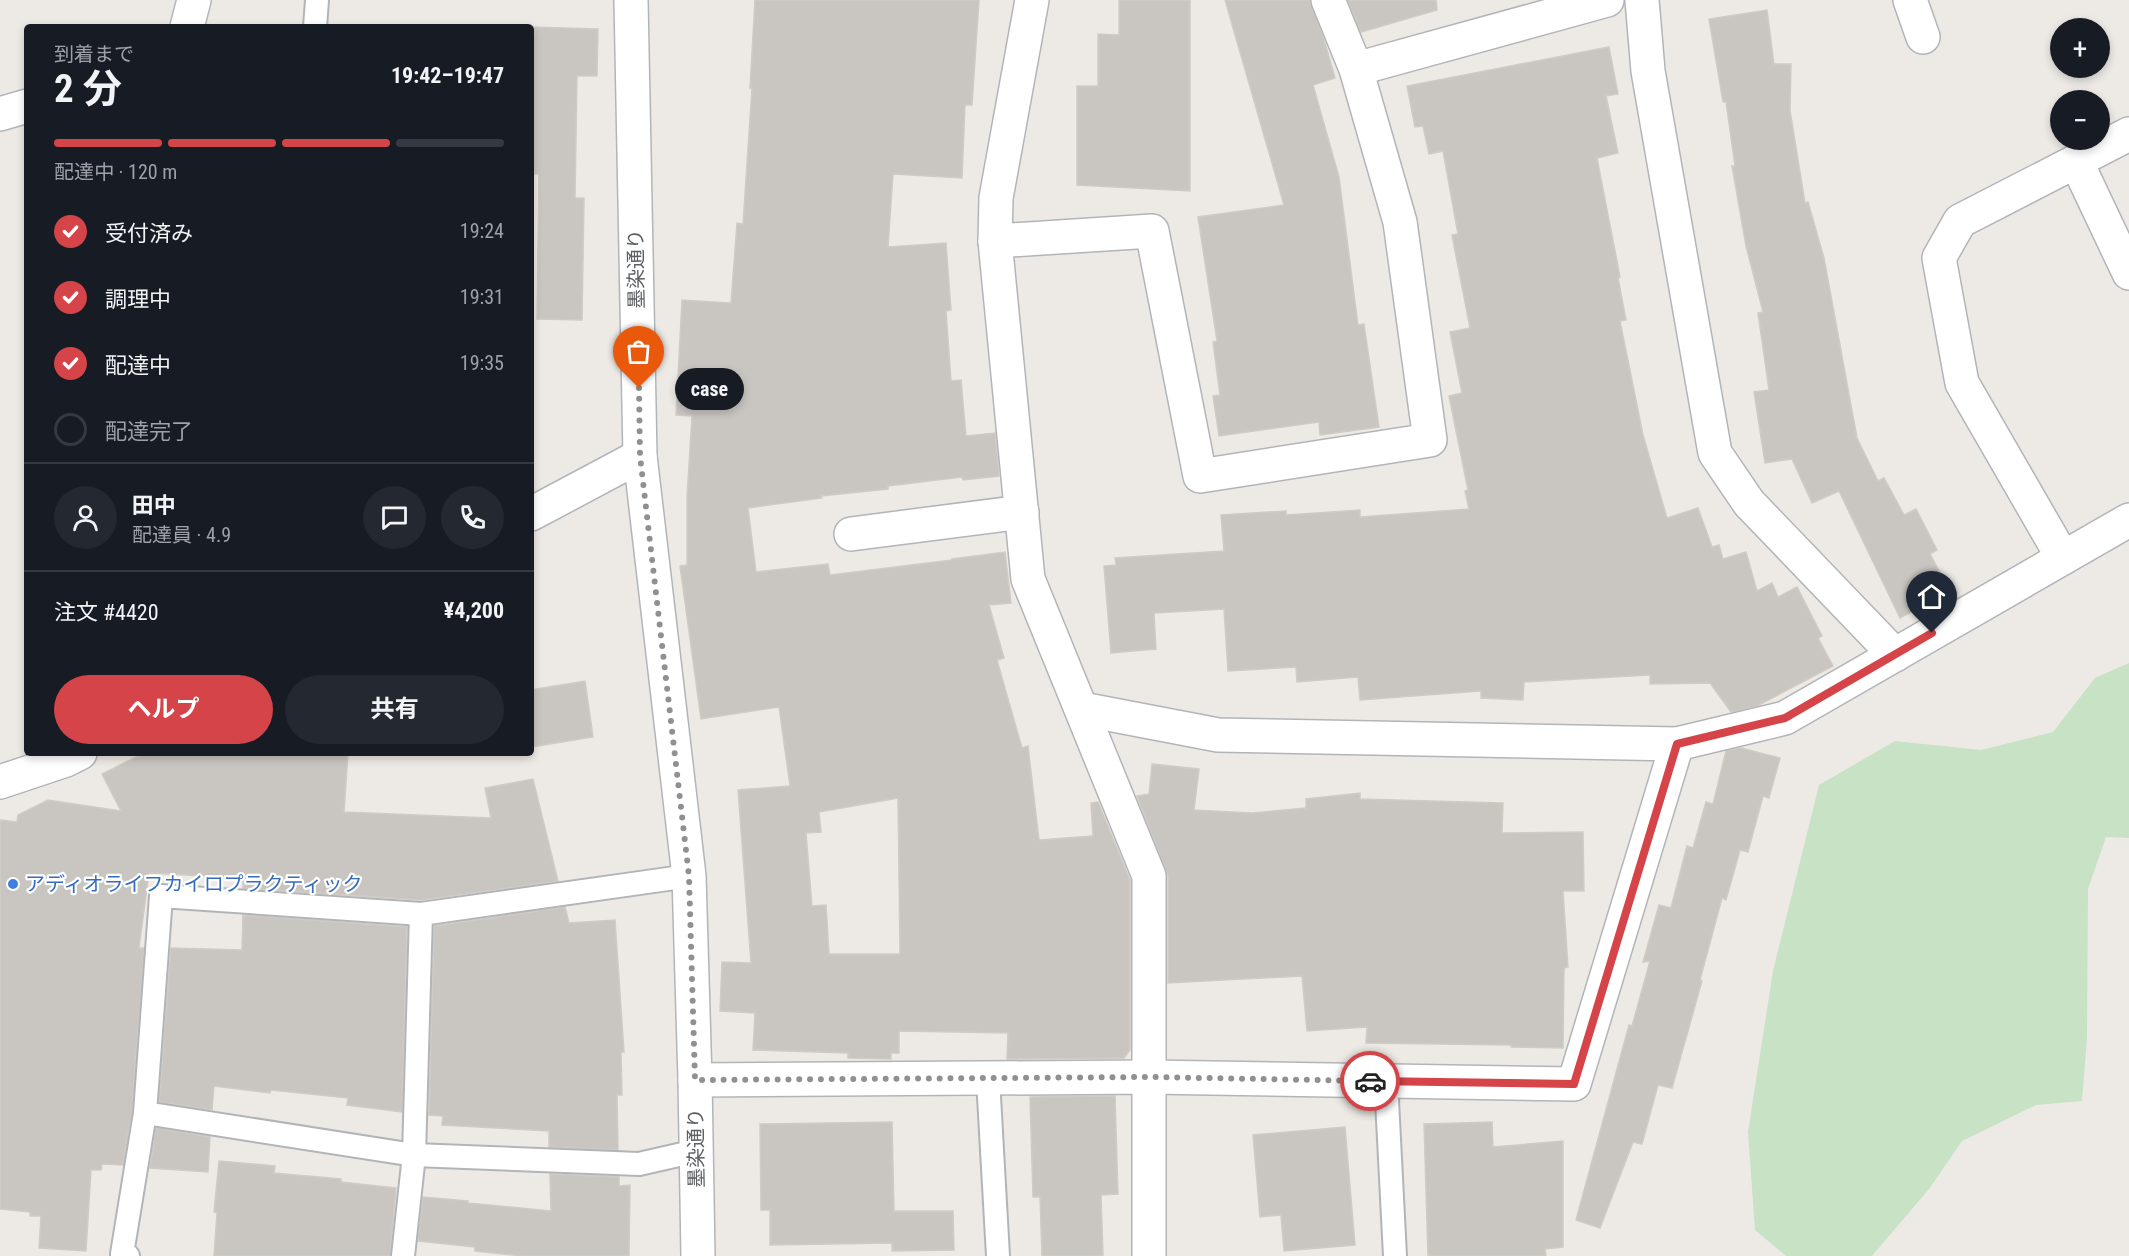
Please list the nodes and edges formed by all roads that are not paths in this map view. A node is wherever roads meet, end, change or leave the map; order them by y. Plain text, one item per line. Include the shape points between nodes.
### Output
1 (194, 0) edge
2 (317, 0) edge
3 (630, 0) edge
4 (1032, 0) edge
5 (1328, 0) edge
6 (1607, 0) edge
7 (1642, 0) edge
8 (1910, 0) edge
9 (189, 24) edge
10 (315, 24) edge
11 (1923, 37) dead end
12 (1356, 69) junction
13 (24, 107) edge
14 (0, 114) edge
15 (2129, 134) edge
16 (2076, 161) junction
17 (995, 240) junction
18 (2129, 273) edge
19 (640, 456) junction
20 (534, 512) edge
21 (1022, 512) junction
22 (2129, 520) edge
23 (851, 534) dead end
24 (2062, 558) junction
25 (1895, 655) junction
26 (1082, 710) junction
27 (1677, 744) junction
28 (74, 756) edge
29 (0, 782) edge
30 (689, 876) junction
31 (421, 914) junction
32 (1150, 1077) junction
33 (988, 1078) junction
34 (695, 1080) junction
35 (1386, 1081) junction
36 (145, 1113) junction
37 (696, 1150) junction
38 (414, 1155) junction
39 (128, 1256) edge
40 (404, 1256) edge
41 (698, 1256) edge
42 (998, 1256) edge
43 (1149, 1256) edge
44 (1395, 1256) edge

1 - 9 street
2 - 10 lane
3 - 19 street, 墨染通り
4 - 17 street via 996,198
5 - 12 street
6 - 12 street
7 - 25 street via 1648,71 1715,453 1749,503
8 - 11 street
12 - 17 street via 1400,222 1430,440 1200,476 1152,231
13 - 14 street
15 - 16 street
16 - 18 street
16 - 24 street via 1960,221 1939,258 1962,382
17 - 21 street
19 - 20 street
19 - 30 street, 墨染通り
21 - 23 street
21 - 26 street via 1028,579
22 - 24 street
24 - 25 street
25 - 27 street via 1785,718
26 - 27 street via 1218,735
26 - 32 street via 1149,876
27 - 35 street via 1574,1084
28 - 29 street
30 - 31 lane
30 - 34 street, 墨染通り
31 - 36 lane via 161,896
31 - 38 lane
32 - 33 street
32 - 35 street
32 - 43 street
33 - 34 street
33 - 42 lane
34 - 37 street, 墨染通り
35 - 44 lane
36 - 38 lane
36 - 39 lane via 122,1254
37 - 38 lane via 639,1164
37 - 41 street, 墨染通り
38 - 40 lane

